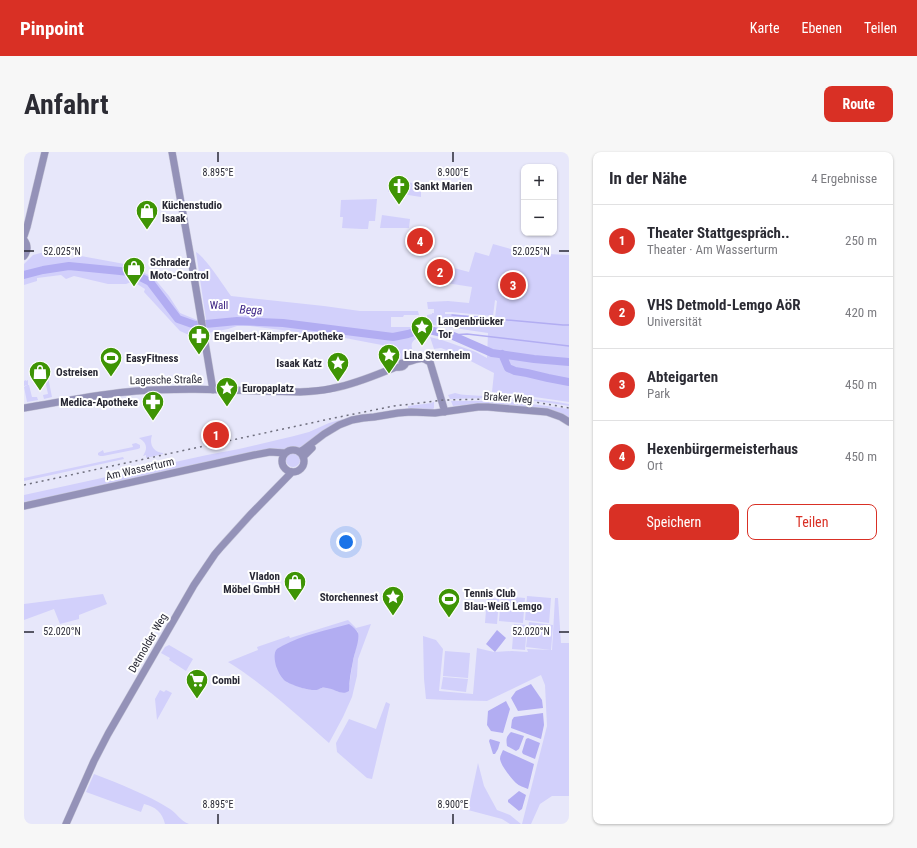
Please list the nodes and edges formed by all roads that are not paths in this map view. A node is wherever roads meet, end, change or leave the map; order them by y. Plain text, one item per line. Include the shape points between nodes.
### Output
1 (45, 152) edge
2 (172, 152) edge
3 (24, 236) edge
4 (24, 240) edge
5 (24, 256) edge
6 (213, 390) junction
7 (24, 408) edge
8 (445, 412) junction
9 (569, 422) edge
10 (285, 453) junction
11 (262, 454) junction
12 (301, 454) junction
13 (283, 465) junction
14 (292, 472) junction
15 (275, 489) junction
16 (24, 506) edge
17 (66, 824) edge

1 - 3 street
2 - 6 street
4 - 5 street via 27,249
6 - 7 street, Lagesche Straße via 137,391
6 - 8 street, Lagesche Straße via 321,391 356,382 396,367 400,368 420,358 430,362
8 - 9 street, Braker Weg via 488,407 547,412
8 - 12 street via 398,413 358,419 331,429
10 - 11 street, Am Wasserturm
10 - 12 street via 292,450
10 - 13 street
11 - 13 street via 279,459
11 - 16 street, Am Wasserturm
12 - 14 street via 304,460 302,467
13 - 14 street
13 - 15 street, Detmolder Weg via 283,474
14 - 15 street, Detmolder Weg
15 - 17 street, Detmolder Weg via 215,554 194,585 108,734

